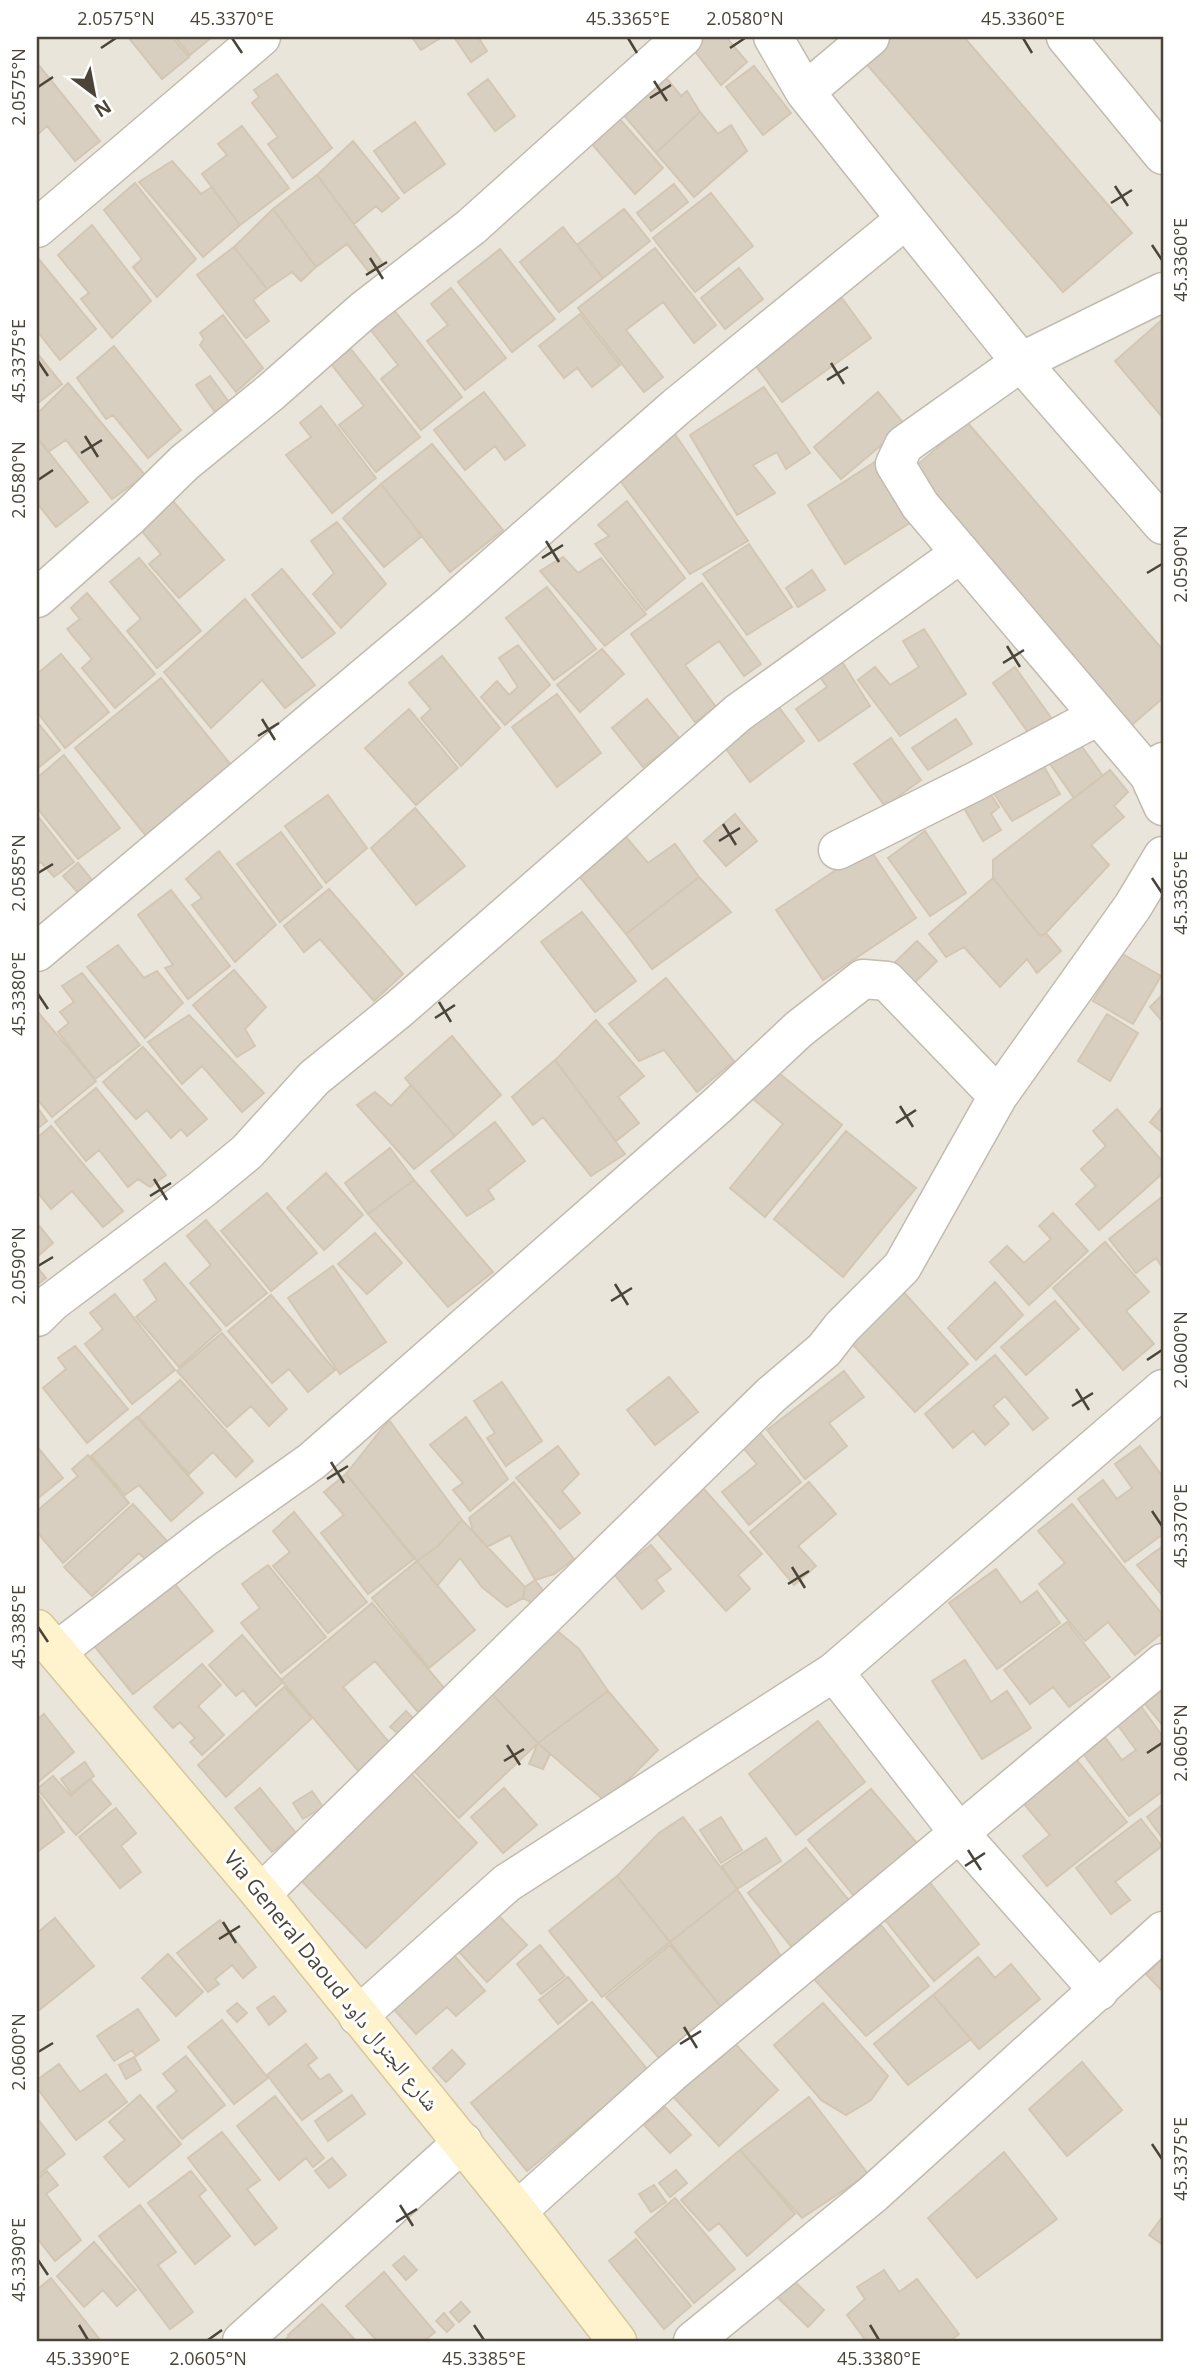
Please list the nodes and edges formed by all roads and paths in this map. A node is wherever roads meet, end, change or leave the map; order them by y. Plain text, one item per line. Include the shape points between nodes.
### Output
1 (261, 37) edge
2 (683, 37) edge
3 (773, 37) edge
4 (870, 37) edge
5 (1066, 37) edge
6 (805, 92) junction
7 (1163, 155) edge
8 (906, 219) junction
9 (37, 228) edge
10 (1163, 292) edge
11 (1021, 362) junction
12 (1163, 525) edge
13 (961, 553) junction
14 (37, 598) edge
15 (1098, 716) junction
16 (1158, 781) edge
17 (838, 850) dead end
18 (1163, 856) edge
19 (37, 952) edge
20 (998, 1096) junction
21 (37, 1317) edge
22 (1163, 1389) edge
23 (47, 1640) edge
24 (1163, 1663) edge
25 (834, 1672) junction
26 (960, 1834) junction
27 (261, 1894) junction
28 (1163, 1931) edge
29 (1099, 1991) junction
30 (359, 2016) junction
31 (463, 2142) junction
32 (517, 2211) junction
33 (242, 2341) edge
34 (617, 2341) edge
35 (693, 2341) edge

1 - 9 street
2 - 14 street via 471,227 364,310 184,463
3 - 6 street
4 - 6 street
5 - 7 street
6 - 8 street
8 - 11 street
8 - 19 street via 676,407 448,607
10 - 11 street
11 - 12 street
11 - 13 street via 904,445 895,464 920,505
13 - 15 street
13 - 21 street via 738,713 314,1078 247,1152
15 - 16 street
15 - 17 street
18 - 20 street via 1133,906
20 - 23 street via 887,981 863,979 799,1029 312,1461
20 - 27 street via 902,1267 824,1350 771,1395
22 - 25 street
23 - 27 main road, Via General Daoud شارع الجنرال داود
24 - 26 street
25 - 26 street
25 - 30 street via 507,1883
26 - 29 street
26 - 32 street via 670,2074
27 - 30 main road, Via General Daoud شارع الجنرال داود
28 - 29 street
29 - 35 street via 873,2194
30 - 31 main road, Via General Daoud شارع الجنرال داود
31 - 32 main road, Via General Daoud شارع الجنرال داود
31 - 33 street
32 - 34 main road, Via General Daoud شارع الجنرال داود

